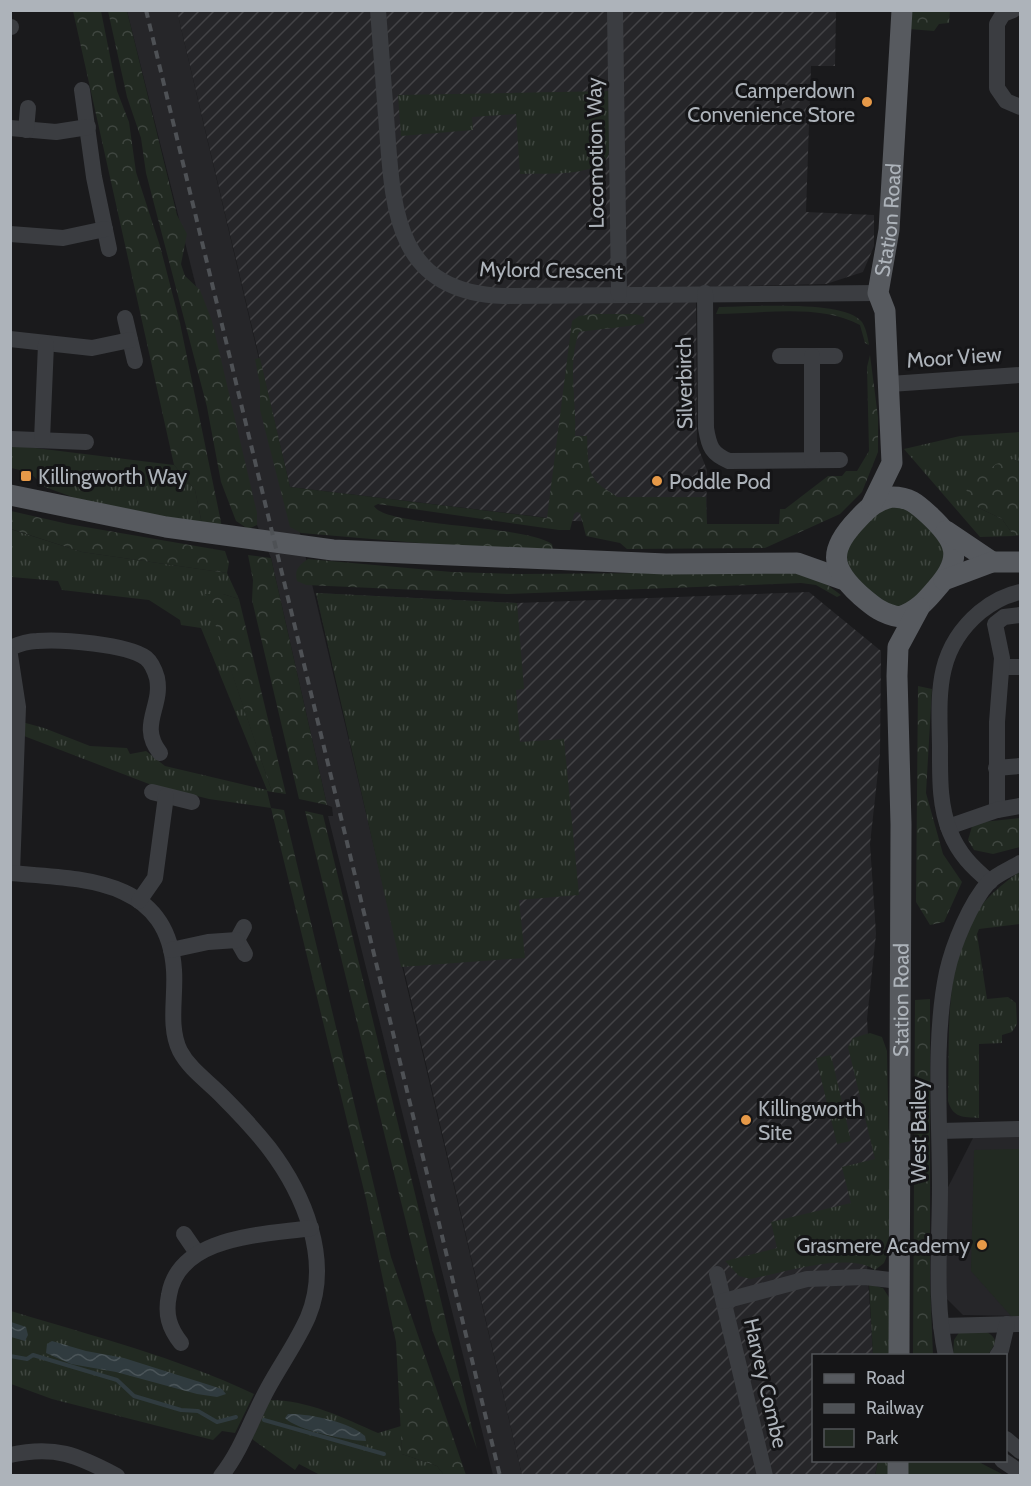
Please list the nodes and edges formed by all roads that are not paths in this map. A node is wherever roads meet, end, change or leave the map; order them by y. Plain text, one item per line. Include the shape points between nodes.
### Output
1 (378, 10) edge
2 (615, 10) edge
3 (902, 10) edge
4 (1013, 10) edge
5 (82, 90) dead end
6 (1020, 107) edge
7 (28, 108) dead end
8 (88, 127) junction
9 (18, 129) edge
10 (105, 229) junction
11 (10, 234) edge
12 (110, 249) dead end
13 (705, 293) junction
14 (878, 293) junction
15 (620, 294) junction
16 (125, 318) dead end
17 (10, 339) edge
18 (130, 340) junction
19 (46, 344) junction
20 (780, 356) dead end
21 (812, 356) junction
22 (835, 356) dead end
23 (135, 361) dead end
24 (1020, 375) edge
25 (890, 384) junction
26 (11, 439) edge
27 (42, 440) junction
28 (86, 442) dead end
29 (812, 460) junction
30 (840, 460) dead end
31 (892, 463) junction
32 (10, 488) edge
33 (10, 495) edge
34 (913, 500) junction
35 (872, 504) junction
36 (69, 506) junction
37 (946, 531) junction
38 (839, 546) junction
39 (992, 562) junction
40 (1020, 562) edge
41 (797, 563) junction
42 (842, 579) junction
43 (944, 580) junction
44 (1020, 592) edge
45 (919, 608) junction
46 (878, 611) junction
47 (1020, 615) edge
48 (898, 647) junction
49 (10, 648) edge
50 (10, 656) edge
51 (1002, 667) junction
52 (1020, 667) edge
53 (135, 746) dead end
54 (1020, 766) edge
55 (996, 768) junction
56 (192, 802) dead end
57 (1020, 806) edge
58 (997, 810) junction
59 (948, 826) junction
60 (1020, 863) edge
61 (11, 873) edge
62 (990, 882) junction
63 (139, 901) junction
64 (242, 940) dead end
65 (171, 950) junction
66 (1020, 1130) edge
67 (940, 1131) junction
68 (310, 1228) junction
69 (184, 1234) dead end
70 (197, 1253) junction
71 (717, 1274) dead end
72 (899, 1281) junction
73 (724, 1301) junction
74 (1014, 1324) edge
75 (941, 1326) junction
76 (171, 1338) dead end
77 (899, 1354) edge
78 (946, 1354) edge
79 (998, 1354) edge
80 (1007, 1441) edge
81 (1020, 1451) edge
82 (10, 1455) edge
83 (1004, 1462) edge
84 (1020, 1472) edge
85 (117, 1476) edge
86 (220, 1476) edge
87 (765, 1476) edge

1 - 15 street, Mylord Crescent via 394,207 403,236 420,261 438,278 481,295
2 - 15 street, Locomotion Way
3 - 14 main road, Station Road via 889,230
4 - 6 street via 1003,14 998,24 997,88 1006,101
5 - 8 street
7 - 9 street
8 - 9 street via 56,132
8 - 10 street
10 - 11 street via 63,238
10 - 12 street
13 - 14 street, Mylord Crescent
13 - 15 street, Mylord Crescent
13 - 29 street, Silverbirch via 706,428 715,455 729,461
14 - 25 main road, Station Road via 885,311
16 - 18 street
17 - 19 street
18 - 19 street via 92,348
18 - 23 street
19 - 27 street
20 - 21 street
21 - 22 street
21 - 29 street
24 - 25 street, Moor View
25 - 31 main road, Station Road
26 - 27 street
27 - 28 street
29 - 30 street
31 - 34 main road, Station Road
31 - 35 main road, Station Road
32 - 36 main road
33 - 36 main road
34 - 35 main road via 892,496
34 - 37 main road
35 - 38 main road via 842,535
36 - 41 main road via 166,527 333,550 666,564
37 - 39 main road
37 - 43 main road via 954,555
38 - 41 main road
38 - 42 main road via 838,569
39 - 40 main road
39 - 43 main road
41 - 42 main road
42 - 46 main road
43 - 45 main road
44 - 59 street via 995,602 966,624 945,663 939,688 940,784
45 - 46 main road via 900,617
45 - 48 main road, Station Road
46 - 48 main road, Station Road
47 - 51 street via 1004,617 995,624
48 - 72 main road, Station Road
49 - 53 street via 24,642 54,641 115,648 144,657 157,679 158,693 150,725 156,747
50 - 61 street via 18,707
51 - 52 street
51 - 55 street
54 - 55 street
55 - 58 street
56 - 63 street via 159,794 155,878
57 - 58 street
58 - 59 street
59 - 62 street via 967,862
60 - 62 street, West Bailey
61 - 63 street via 105,883
62 - 67 street, West Bailey via 960,932 947,971 942,1005
63 - 65 street via 167,936
64 - 65 street
65 - 68 street via 175,1035 180,1051 269,1148 295,1189
66 - 67 street
67 - 75 street, West Bailey
68 - 70 street via 243,1238
68 - 86 street via 317,1268 313,1302 235,1455
69 - 70 street
70 - 76 street via 172,1282 167,1311
71 - 73 street, Harvey Combe
72 - 73 street, Harvey Combe via 865,1276 807,1279
72 - 77 main road, Station Road
73 - 87 street, Harvey Combe
74 - 75 street
74 - 79 street
75 - 78 street, West Bailey
80 - 81 street
82 - 85 street via 59,1450 82,1457
83 - 84 street

